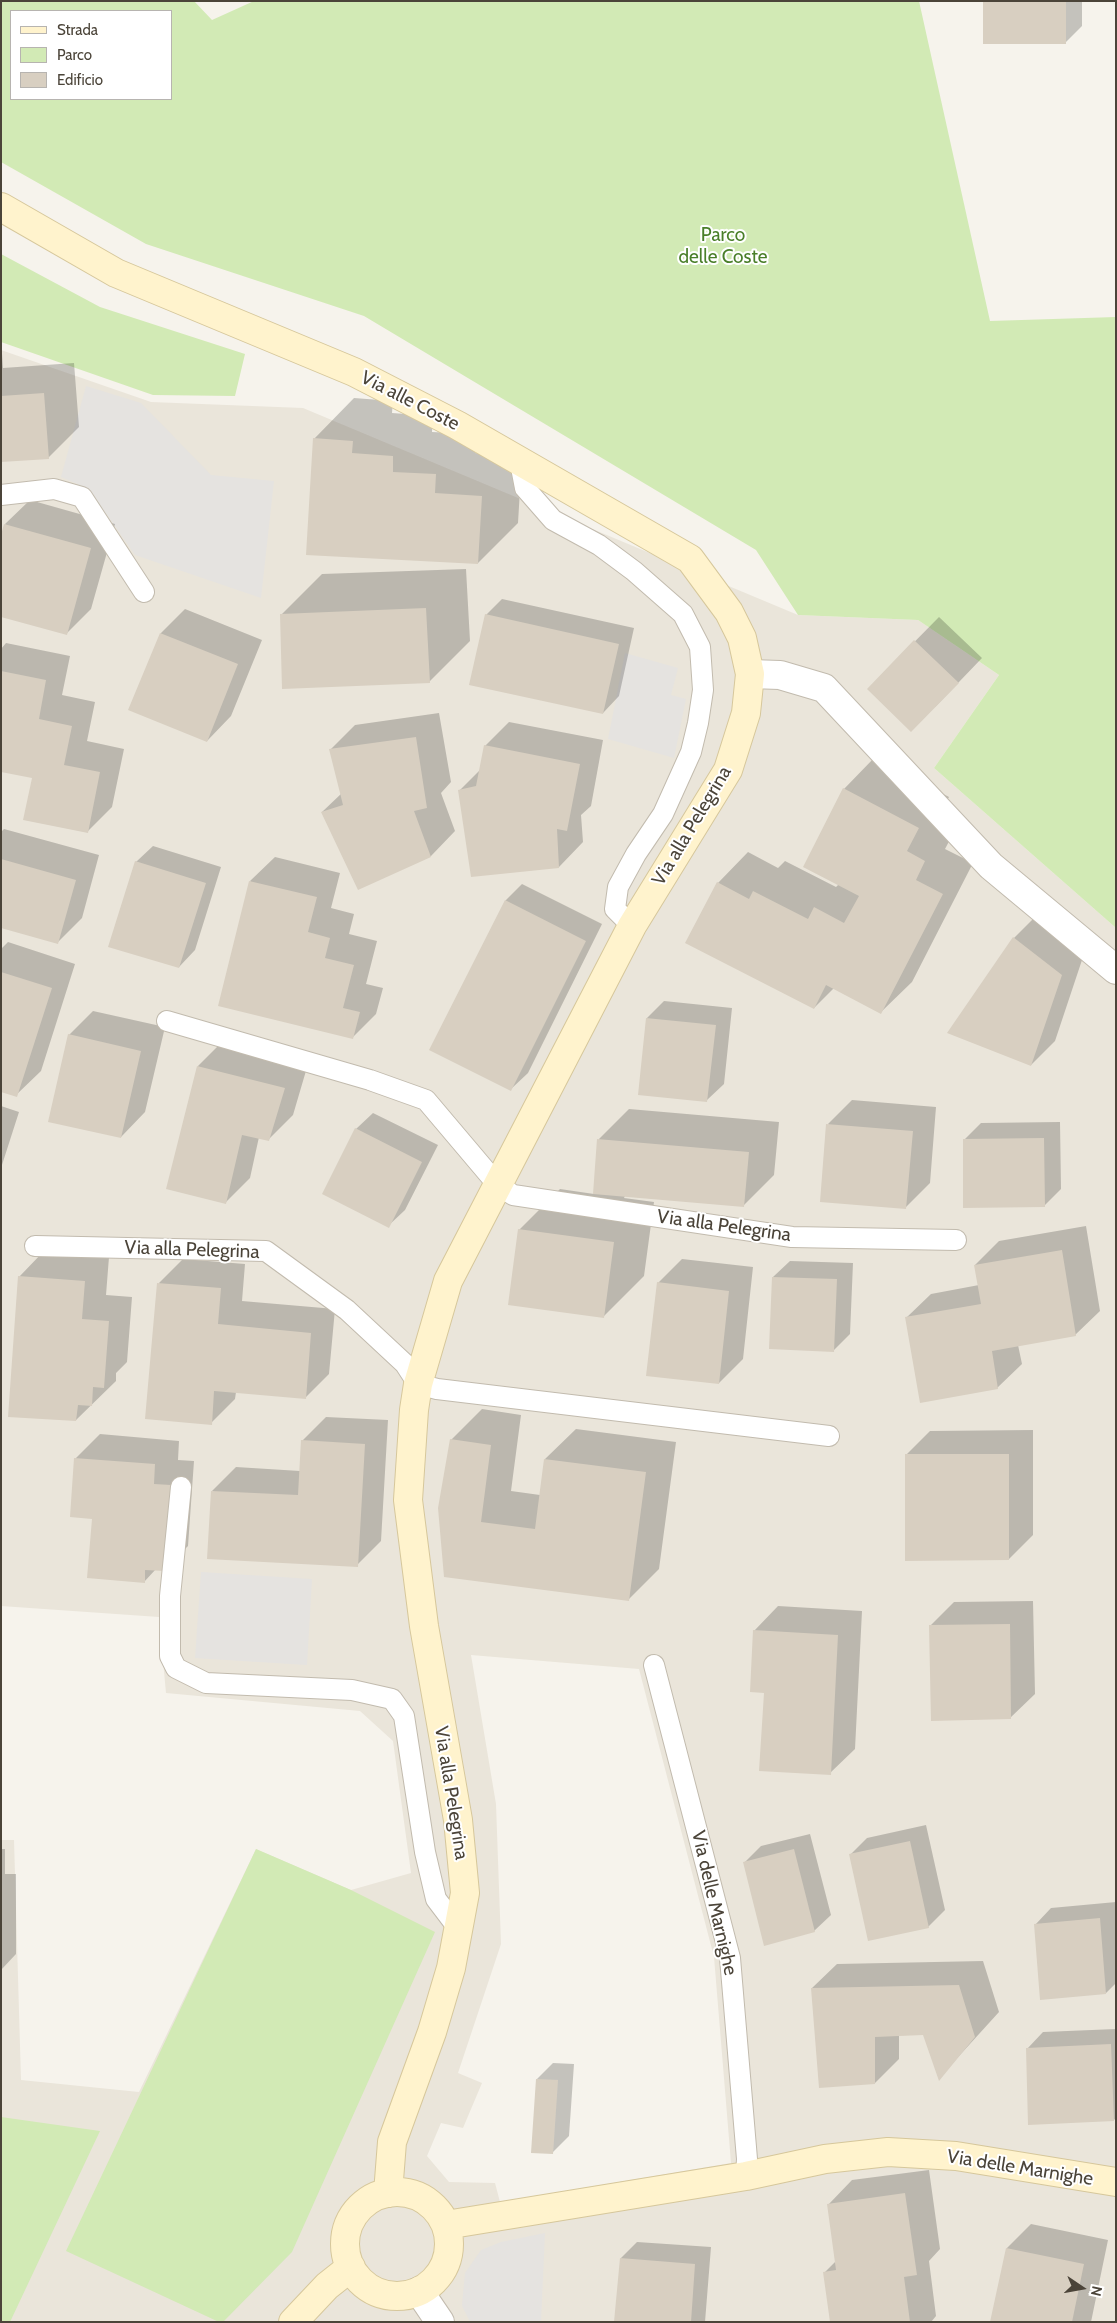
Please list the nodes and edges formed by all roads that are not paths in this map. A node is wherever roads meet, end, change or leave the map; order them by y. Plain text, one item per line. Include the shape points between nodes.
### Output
1 (1, 207) edge
2 (520, 462) junction
3 (1, 495) edge
4 (144, 592) dead end
5 (750, 674) junction
6 (632, 926) junction
7 (1116, 970) edge
8 (167, 1021) dead end
9 (497, 1184) junction
10 (956, 1240) dead end
11 (35, 1246) dead end
12 (418, 1384) junction
13 (829, 1436) dead end
14 (182, 1487) dead end
15 (654, 1665) dead end
16 (458, 1928) junction
17 (746, 2176) junction
18 (1116, 2182) edge
19 (388, 2193) junction
20 (446, 2225) junction
21 (351, 2267) junction
22 (419, 2291) junction
23 (293, 2322) edge
24 (440, 2322) edge

1 - 2 street, Via alle Coste via 116,273 354,372
2 - 5 street, Via alle Coste via 690,559 729,612 742,638
2 - 6 lane via 525,488 553,520 599,545 634,571 683,614 700,646 703,690 691,752 663,814 618,887 615,909
3 - 4 lane via 54,489 82,497
5 - 6 street, Via alla Pelegrina via 746,713 728,770
5 - 7 street via 780,675 824,688 991,866
6 - 9 street, Via alla Pelegrina
8 - 9 lane, Via alla Pelegrina via 370,1080 426,1100
9 - 10 lane, Via alla Pelegrina via 513,1195 792,1237
9 - 12 street, Via alla Pelegrina via 448,1281
11 - 12 lane, Via alla Pelegrina via 266,1251 347,1310 405,1364
12 - 13 lane via 437,1389
12 - 16 street, Via alla Pelegrina via 408,1500 424,1626 458,1820 465,1893
14 - 16 lane via 170,1596 170,1656 176,1668 206,1683 352,1690 392,1699 404,1716 425,1852 436,1900
15 - 17 lane, Via delle Marnighe via 730,1958
16 - 19 street, Via alla Pelegrina via 451,1968 432,2032 392,2142
17 - 18 street, Via delle Marnighe via 825,2158 888,2152 956,2156
17 - 20 street, Via delle Marnighe
19 - 20 street via 405,2192 422,2198 437,2209
19 - 21 street via 373,2198 351,2221 346,2236 346,2252
20 - 22 street via 448,2248 442,2270
21 - 22 street via 360,2280 388,2295 404,2296
21 - 23 street via 327,2286
22 - 24 street

